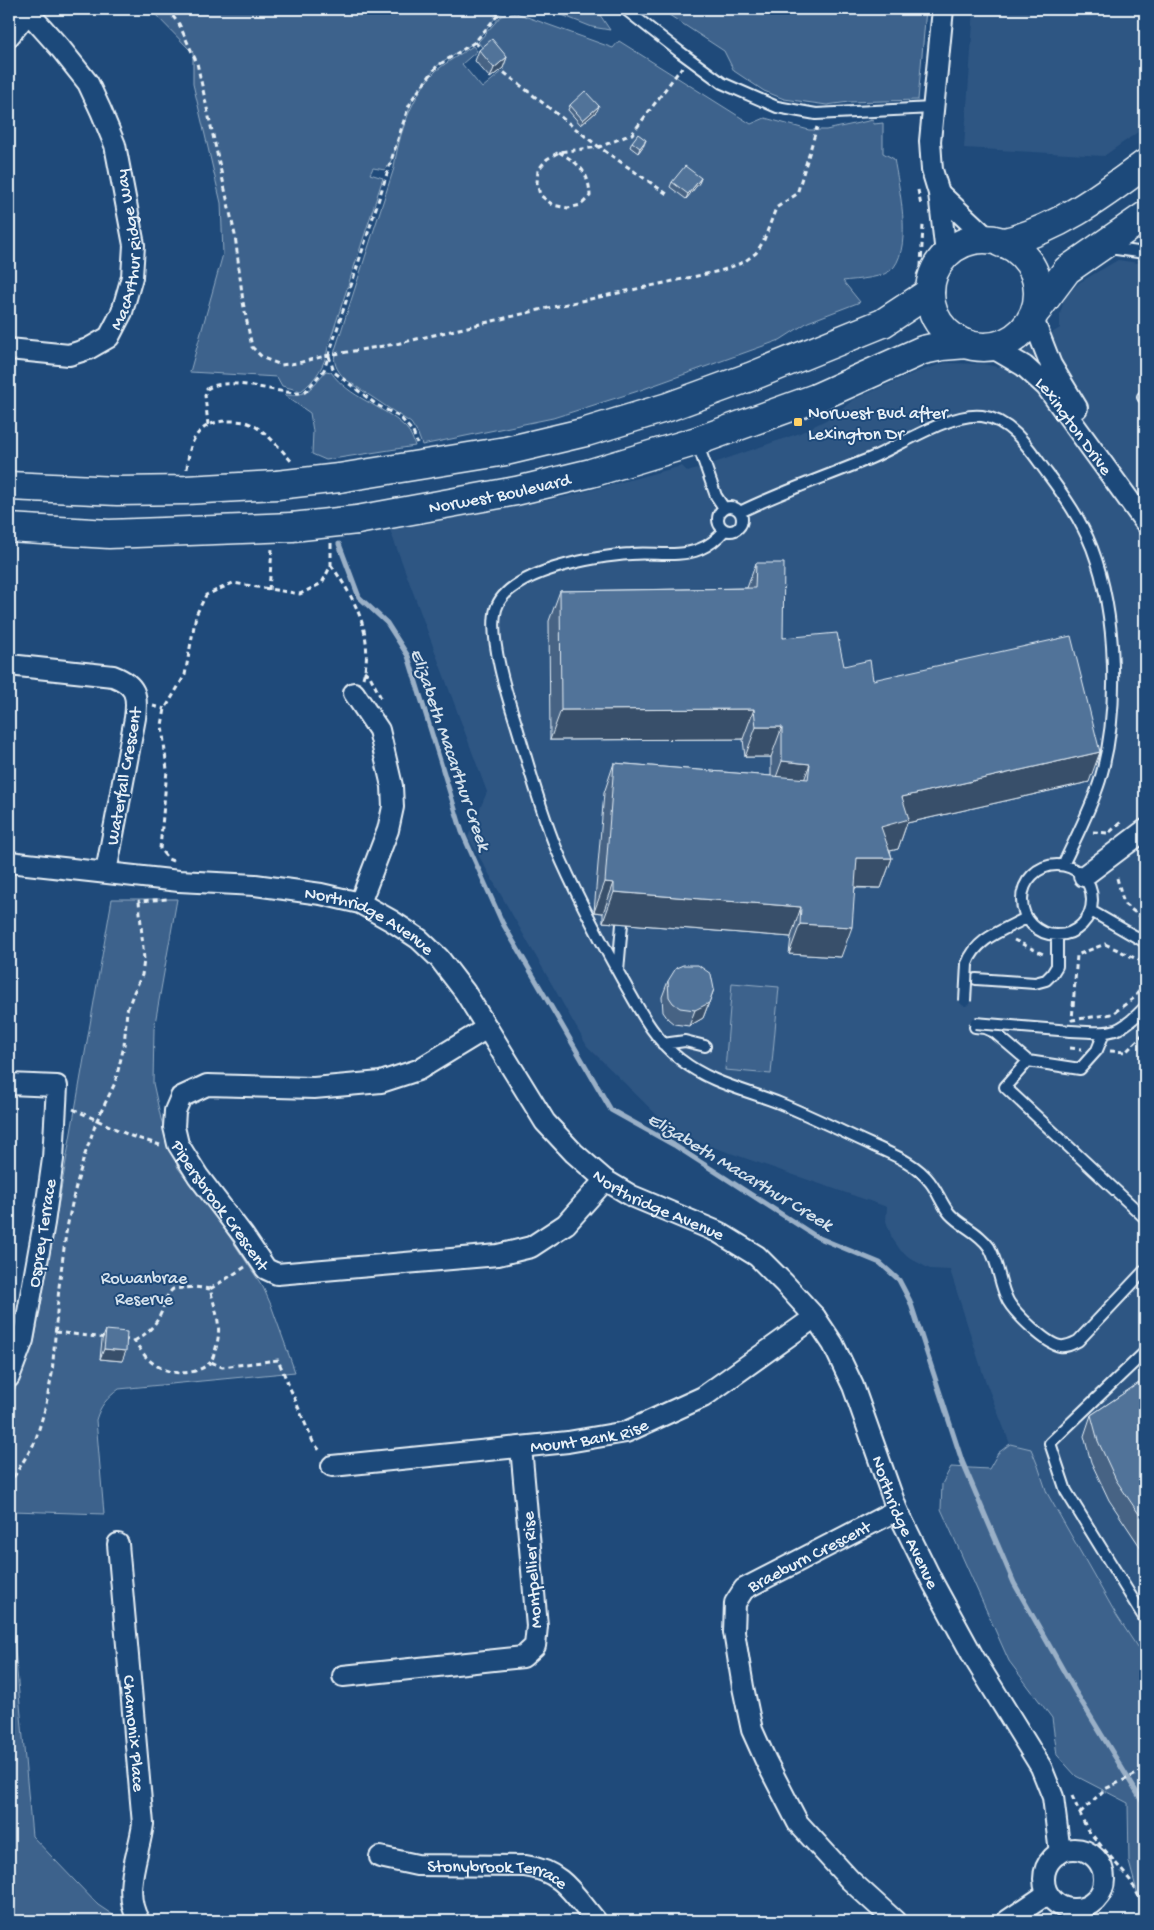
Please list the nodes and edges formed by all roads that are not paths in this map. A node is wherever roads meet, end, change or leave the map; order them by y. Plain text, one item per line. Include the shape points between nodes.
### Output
1 (625, 9) edge
2 (942, 9) edge
3 (30, 10) edge
4 (9, 36) edge
5 (932, 108) junction
6 (1145, 164) edge
7 (1145, 185) edge
8 (939, 193) junction
9 (1104, 194) junction
10 (1145, 216) edge
11 (994, 241) junction
12 (1101, 246) junction
13 (1145, 252) edge
14 (946, 254) junction
15 (921, 287) junction
16 (1035, 314) junction
17 (978, 344) junction
18 (9, 350) edge
19 (697, 441) junction
20 (9, 486) edge
21 (1145, 503) edge
22 (724, 508) junction
23 (740, 512) junction
24 (1145, 522) edge
25 (9, 528) edge
26 (725, 530) junction
27 (9, 665) edge
28 (354, 693) road end
29 (1145, 830) edge
30 (9, 862) edge
31 (1064, 864) junction
32 (106, 872) junction
33 (1084, 876) junction
34 (360, 903) junction
35 (1091, 911) junction
36 (1026, 918) junction
37 (622, 924) dead end
38 (1057, 936) junction
39 (1145, 942) edge
40 (618, 972) junction
41 (976, 978) dead end
42 (964, 1001) dead end
43 (1145, 1007) edge
44 (487, 1028) junction
45 (1104, 1033) junction
46 (663, 1044) junction
47 (705, 1046) dead end
48 (1028, 1061) junction
49 (9, 1084) edge
50 (605, 1180) junction
51 (1145, 1218) edge
52 (1145, 1270) edge
53 (815, 1317) junction
54 (1145, 1352) edge
55 (9, 1377) edge
56 (520, 1447) junction
57 (332, 1466) road end
58 (897, 1510) junction
59 (118, 1544) dead end
60 (1145, 1619) edge
61 (343, 1676) dead end
62 (1060, 1852) junction
63 (380, 1857) dead end
64 (1047, 1894) junction
65 (139, 1921) edge
66 (596, 1921) edge
67 (895, 1921) edge
68 (1007, 1921) edge

1 - 5 lane via 722,83 777,107 819,114
2 - 5 street
3 - 4 street
3 - 18 street, MacArthur Ridge Way via 88,83 101,111 114,145 134,245 132,277 122,312 109,337 69,355
5 - 8 street via 930,156
6 - 9 main road
7 - 9 main road via 1129,196
8 - 11 street
8 - 14 street via 933,220
9 - 11 main road via 1025,238
10 - 12 main road
11 - 14 main road via 973,240
11 - 16 main road via 1014,247 1030,263 1038,280 1039,300
12 - 13 lane
12 - 16 main road via 1067,270
14 - 15 main road via 931,281
15 - 17 main road via 938,322 948,334
15 - 20 main road, bridge via 883,323 750,378 586,432 506,451 339,478 287,476 186,490 117,492
16 - 17 main road via 1015,336 996,344
16 - 21 street, Lexington Drive via 1044,352 1073,404
17 - 19 main road, Norwest Boulevard via 923,350 816,398
17 - 24 street, Lexington Drive via 1024,366 1046,386
19 - 22 lane via 716,496
19 - 25 main road, Norwest Boulevard, bridge via 591,473 516,491 356,520 283,528 109,534
22 - 23 lane via 732,507
22 - 26 lane via 718,521
23 - 26 lane via 740,526 733,531
23 - 31 lane via 966,416 983,416 999,422 1024,442 1073,510 1084,531 1102,580 1110,619 1113,666 1105,761 1094,798
26 - 40 lane via 708,545 686,553 606,556 537,574 506,591 496,608 494,632 504,685 555,846
27 - 32 street, Waterfall Crescent via 113,676 124,680 132,689 137,701 135,718
28 - 34 street via 380,730 392,786 393,808
29 - 33 street
30 - 32 street, Northridge Avenue
31 - 33 lane
31 - 36 lane via 1046,866 1031,876 1024,886 1022,898
32 - 34 street, Northridge Avenue via 179,881 255,885
33 - 35 lane via 1092,893
34 - 44 street, Northridge Avenue via 419,939 465,992
35 - 38 lane via 1077,928
35 - 39 lane
36 - 38 lane via 1038,929
36 - 42 lane, bridge via 979,944 971,953
37 - 40 lane
38 - 41 lane via 1057,966 1046,980 1035,983
40 - 46 lane
43 - 45 lane via 1129,1024
44 - 50 street, Northridge Avenue via 545,1122
44 - 50 street, Pipersbrook Crescent via 418,1070 381,1082 314,1088 207,1085 181,1097 175,1110 178,1144 266,1269 277,1274 498,1255 531,1246 566,1224
45 - 48 lane via 1097,1050 1080,1069
45 - 48 lane, bridge via 975,1025 994,1032
46 - 47 lane via 685,1041
46 - 52 lane via 679,1060 701,1074 779,1104 909,1163 932,1184 953,1217 980,1236 995,1260 1009,1301 1049,1342 1068,1346 1078,1342
48 - 51 lane via 1005,1087
49 - 55 street, Osprey Terrace via 57,1094 53,1159 33,1284 23,1340
50 - 53 street, Northridge Avenue via 632,1196 718,1232 757,1256
53 - 56 street, Mount Bank Rise via 704,1397 626,1432
53 - 58 street, Northridge Avenue via 833,1344 853,1386
54 - 60 lane via 1050,1443 1066,1491
56 - 57 street, Mount Bank Rise
56 - 61 street, Montpellier Rise via 537,1626 535,1646 523,1657
58 - 62 street, Northridge Avenue via 974,1658 1041,1767 1053,1797
58 - 67 street, Braeburn Crescent via 744,1589 735,1603 734,1632 752,1730 798,1823 850,1880
59 - 65 street, Chamonix Place via 143,1824 131,1884 133,1911
62 - 64 street via 1045,1870
62 - 64 street via 1074,1849 1094,1856 1104,1875 1103,1889 1096,1901 1077,1910 1063,1908
63 - 66 street, Stonybrook Terrace via 418,1865 542,1868 560,1879
64 - 68 street

